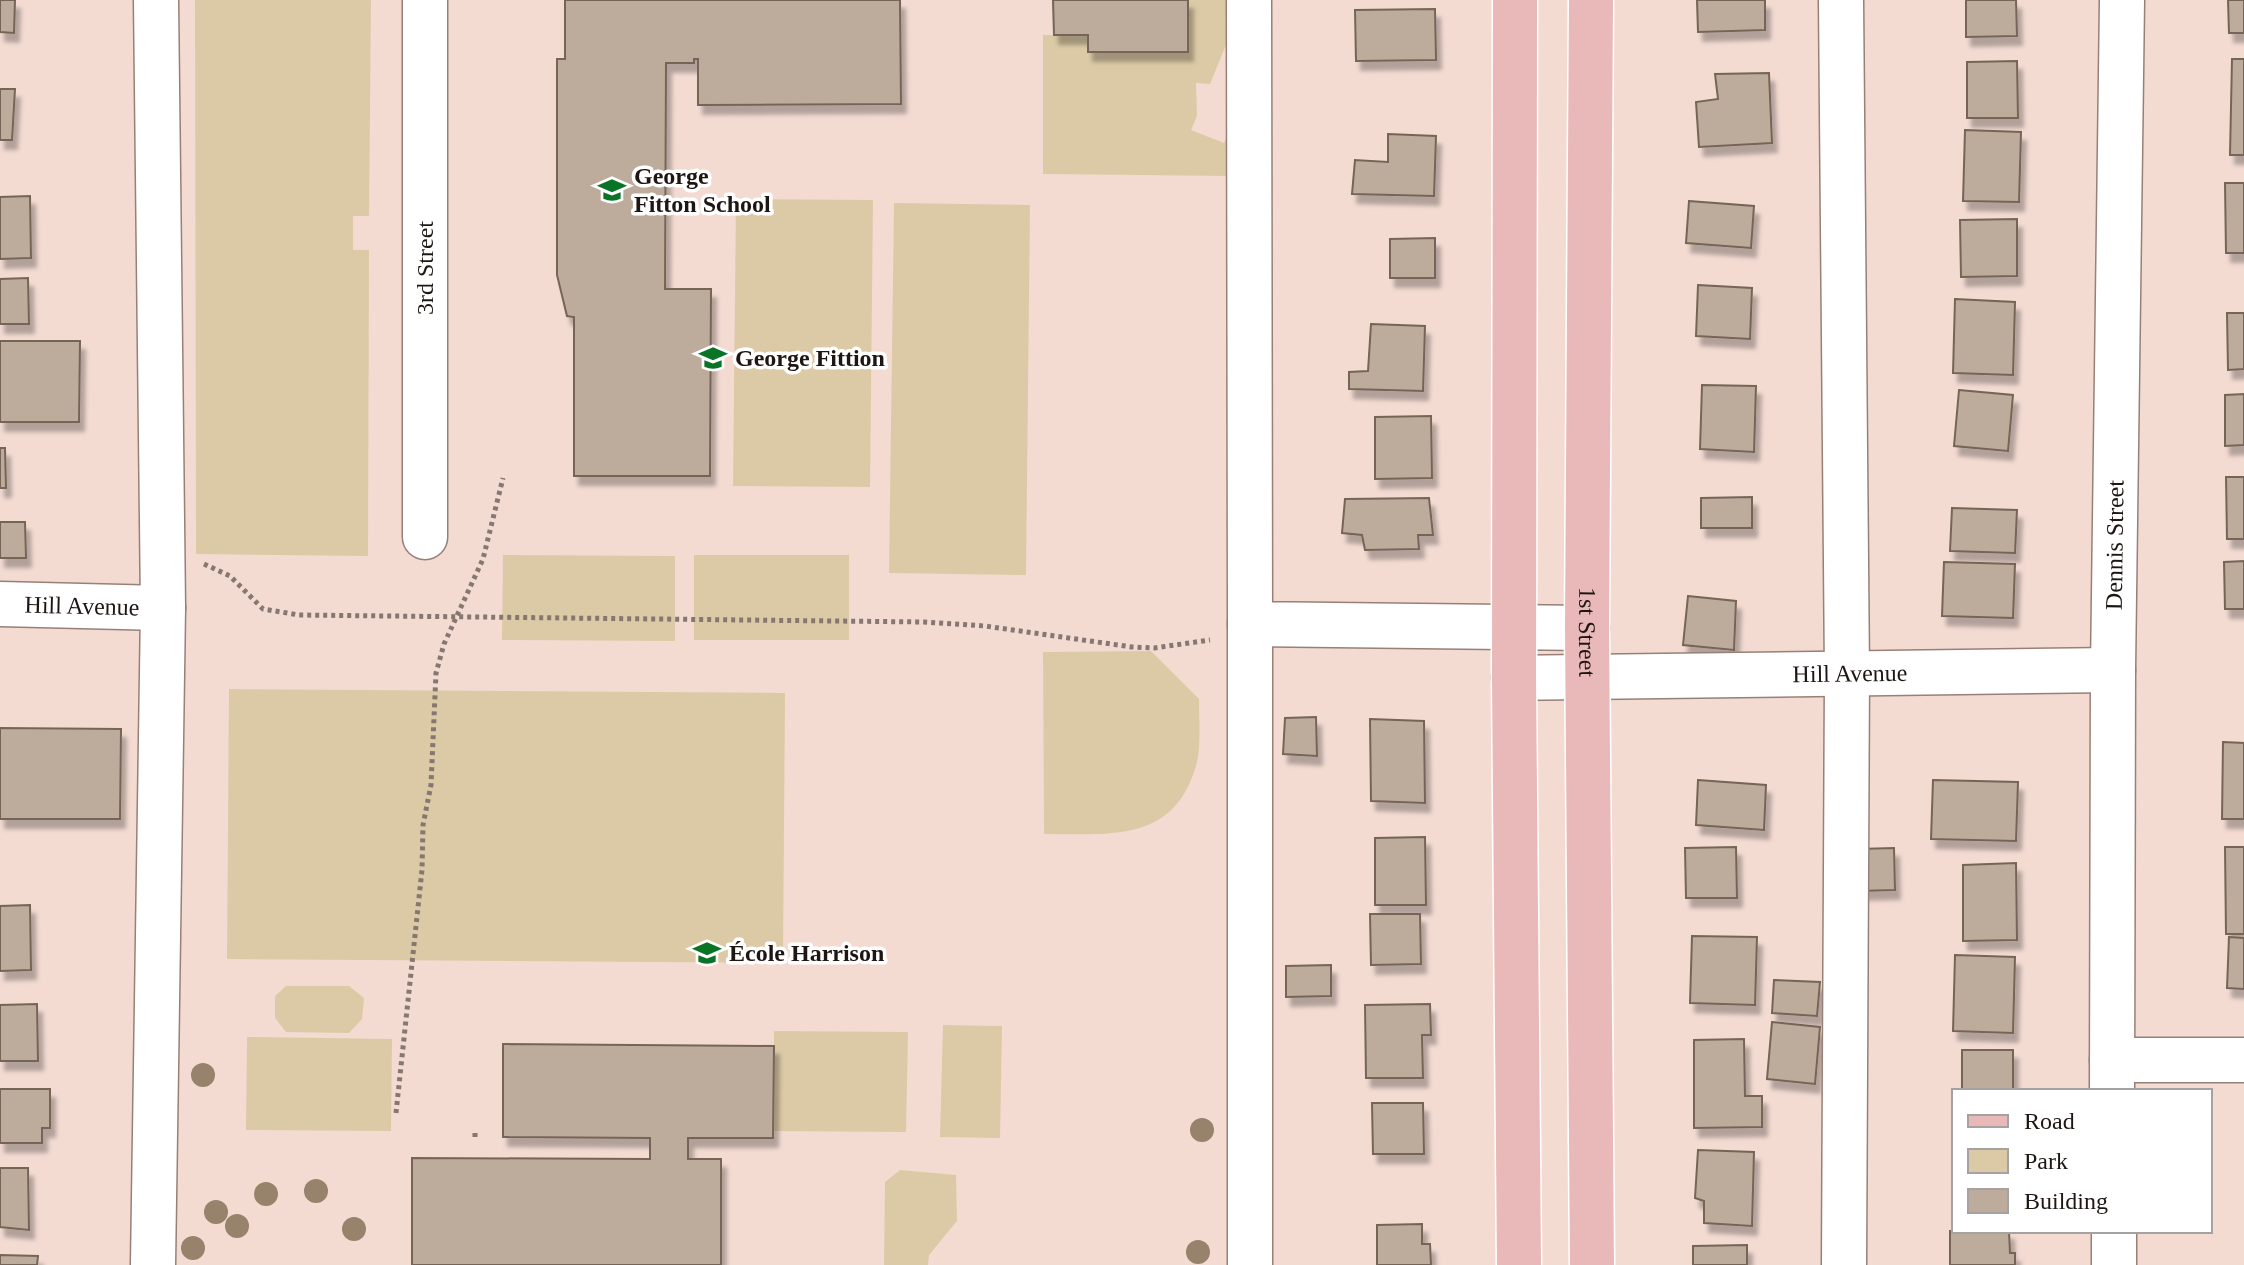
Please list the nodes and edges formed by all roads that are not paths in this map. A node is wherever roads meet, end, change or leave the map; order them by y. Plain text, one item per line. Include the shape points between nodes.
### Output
1 (156, 0) edge
2 (425, 0) edge
3 (1249, 0) edge
4 (1515, 0) edge
5 (1591, 0) edge
6 (1841, 0) edge
7 (2122, 0) edge
8 (425, 537) dead end
9 (163, 587) junction
10 (0, 604) edge
11 (1250, 624) junction
12 (1514, 628) junction
13 (1587, 628) junction
14 (2113, 670) junction
15 (1847, 674) junction
16 (1587, 677) junction
17 (1514, 678) junction
18 (2244, 1060) edge
19 (2112, 1076) edge
20 (2114, 1233) edge
21 (153, 1265) edge
22 (1250, 1265) edge
23 (1519, 1265) edge
24 (1592, 1265) edge
25 (1844, 1265) edge
26 (2114, 1265) edge

1 - 9 street
2 - 8 street, 3rd Street
3 - 11 street
4 - 12 main road
5 - 13 main road, 1st Street
6 - 15 street
7 - 14 street, Dennis Street
9 - 10 street, Hill Avenue
9 - 21 street
11 - 12 street
11 - 22 street
12 - 13 street
12 - 17 main road
13 - 16 main road, 1st Street
14 - 15 street, Hill Avenue
14 - 19 street, Dennis Street
15 - 16 street, Hill Avenue
15 - 25 street
16 - 17 street, Hill Avenue
16 - 24 main road, 1st Street
17 - 23 main road
18 - 19 street
20 - 26 street

